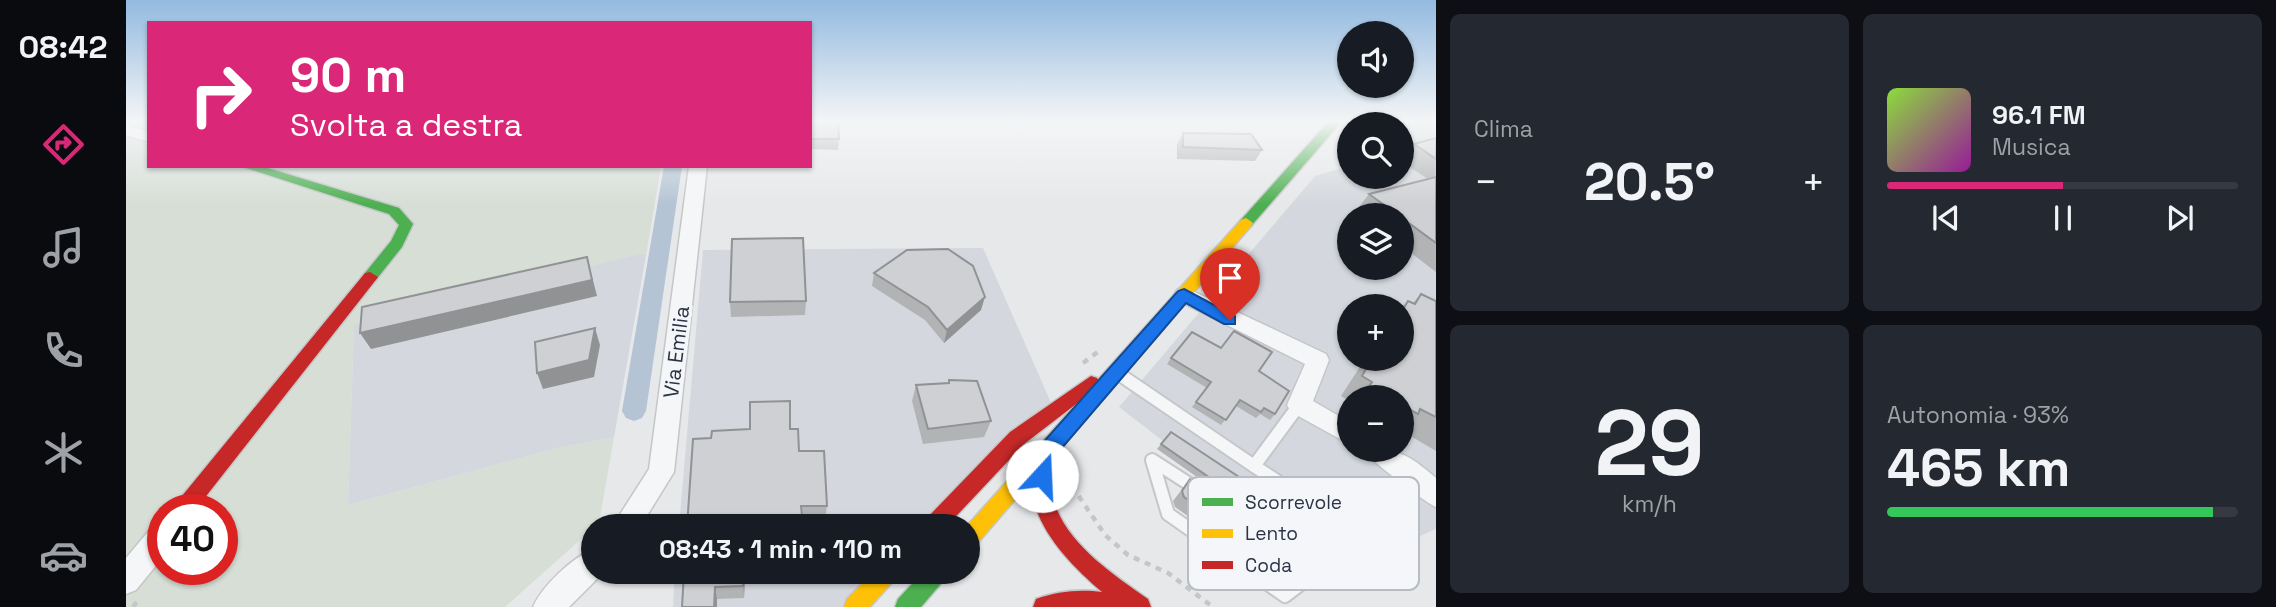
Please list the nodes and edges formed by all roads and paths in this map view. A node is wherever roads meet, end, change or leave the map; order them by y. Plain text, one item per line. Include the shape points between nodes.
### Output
1 (1312, 148) edge
2 (253, 168) edge
3 (698, 168) edge
4 (1184, 295) junction
5 (1140, 345) junction
6 (1116, 372) junction
7 (1299, 405) junction
8 (1337, 428) edge
9 (1046, 453) junction
10 (1395, 462) edge
11 (1254, 466) junction
12 (1407, 469) junction
13 (1065, 475) dead end
14 (1270, 477) edge
15 (1404, 477) edge
16 (1416, 477) edge
17 (1419, 480) edge
18 (1188, 483) edge
19 (196, 494) edge
20 (1436, 495) edge
21 (636, 514) edge
22 (944, 514) edge
23 (980, 526) edge
24 (1188, 528) edge
25 (147, 554) edge
26 (581, 575) edge
27 (126, 580) edge
28 (877, 584) edge
29 (928, 584) edge
30 (1188, 588) edge
31 (1190, 590) edge
32 (1276, 590) edge
33 (1293, 590) edge
34 (548, 607) edge
35 (855, 607) edge
36 (906, 607) edge
37 (1044, 607) edge
38 (1130, 607) edge
39 (1140, 607) edge
40 (1213, 607) edge

1 - 4 street
2 - 19 street via 394,211 406,224 397,243
3 - 21 street, Via Emilia via 661,472
4 - 5 street
4 - 7 street via 1318,360
5 - 6 street
5 - 22 street via 1017,438
6 - 9 street
6 - 11 lane
7 - 8 street
7 - 11 lane
9 - 23 street
9 - 39 street via 1041,493 1056,529 1107,584
10 - 12 street
11 - 14 lane
12 - 15 lane
12 - 16 street
13 - 30 path via 1105,535 1128,555 1168,573
17 - 20 street
18 - 24 lane via 1152,460 1168,514
25 - 27 street
26 - 34 street
28 - 35 street
29 - 36 street
31 - 40 path
32 - 33 lane via 1285,596
37 - 38 street via 1084,600

